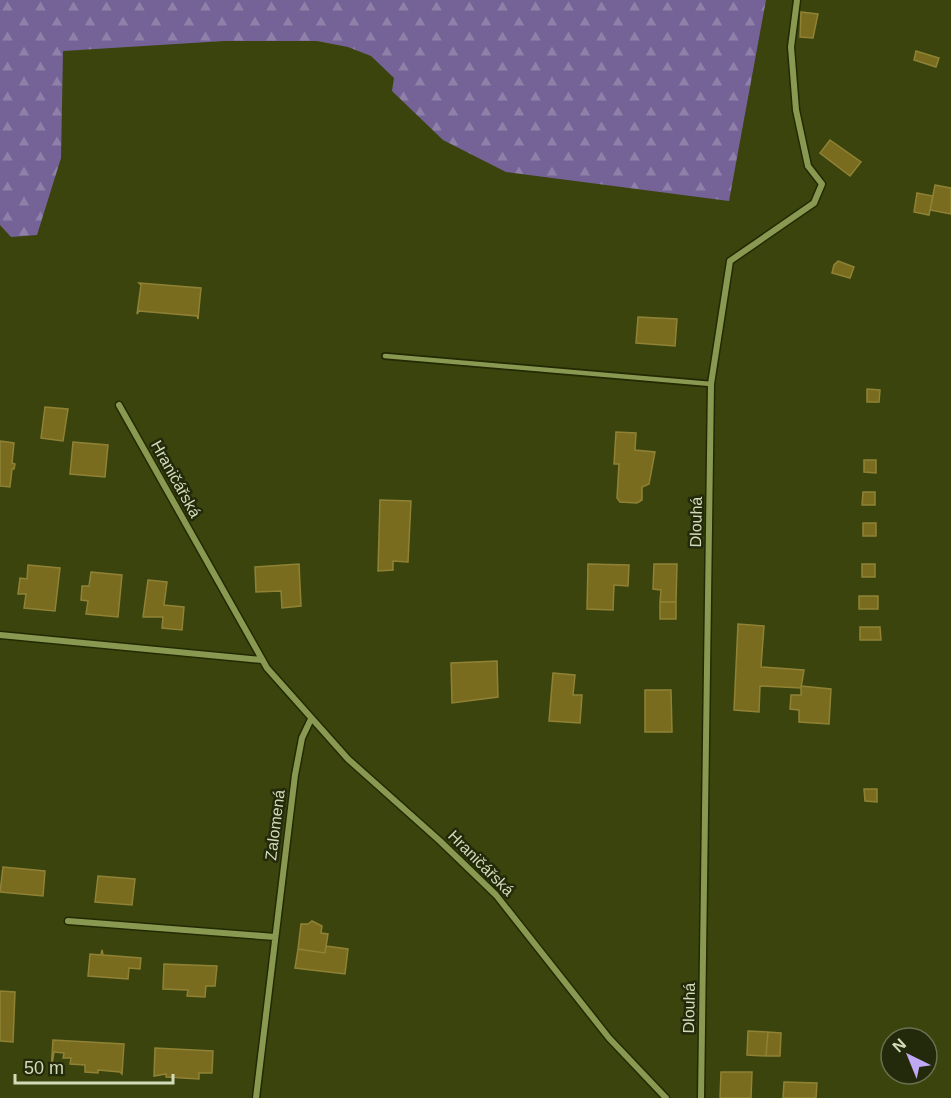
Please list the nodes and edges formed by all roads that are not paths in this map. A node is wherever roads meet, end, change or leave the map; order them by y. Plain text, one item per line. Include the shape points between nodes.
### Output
1 (797, 0) edge
2 (385, 356) dead end
3 (711, 384) junction
4 (119, 405) dead end
5 (0, 635) edge
6 (262, 660) junction
7 (311, 719) junction
8 (68, 921) dead end
9 (275, 937) junction
10 (256, 1098) edge
11 (666, 1098) edge
12 (701, 1098) edge

1 - 3 street, Dlouhá via 791,47 796,110 807,166 822,184 813,203 730,261
2 - 3 lane
3 - 12 street, Dlouhá
4 - 6 street, Hraničářská
5 - 6 street
6 - 7 street, Hraničářská
7 - 9 street, Zalomená via 302,738 295,775
7 - 11 street, Hraničářská via 348,759 496,895 609,1038
8 - 9 street
9 - 10 street, Zalomená

